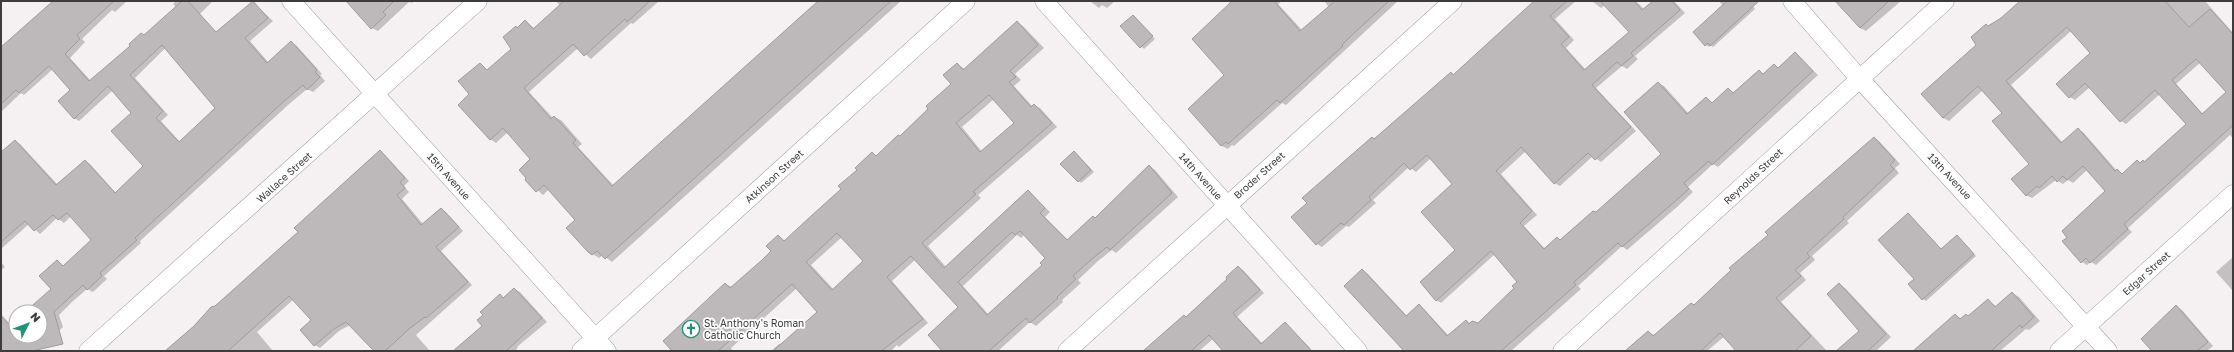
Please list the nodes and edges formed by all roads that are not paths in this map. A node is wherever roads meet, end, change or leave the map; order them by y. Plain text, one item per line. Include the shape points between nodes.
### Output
1 (291, 1) edge
2 (478, 1) edge
3 (966, 1) edge
4 (1044, 1) edge
5 (1453, 1) edge
6 (1792, 1) edge
7 (1945, 1) edge
8 (1859, 78) junction
9 (376, 95) junction
10 (2233, 194) edge
11 (1227, 204) junction
12 (2086, 327) junction
13 (601, 345) edge
14 (88, 351) edge
15 (581, 351) edge
16 (1067, 351) edge
17 (1358, 351) edge
18 (1562, 351) edge
19 (2059, 351) edge
20 (2108, 351) edge

1 - 9 street, 15th Avenue
2 - 9 street, Wallace Street
3 - 13 street, Atkinson Street
4 - 11 street, 14th Avenue
5 - 11 street, Broder Street
6 - 8 street, 13th Avenue
7 - 8 street, Reynolds Street
8 - 12 street, 13th Avenue
8 - 18 street, Reynolds Street
9 - 13 street, 15th Avenue
9 - 14 street, Wallace Street
10 - 12 street, Edgar Street
11 - 16 street, Broder Street
11 - 17 street, 14th Avenue
12 - 19 street, Edgar Street
12 - 20 street, 13th Avenue
13 - 15 street, Atkinson Street

